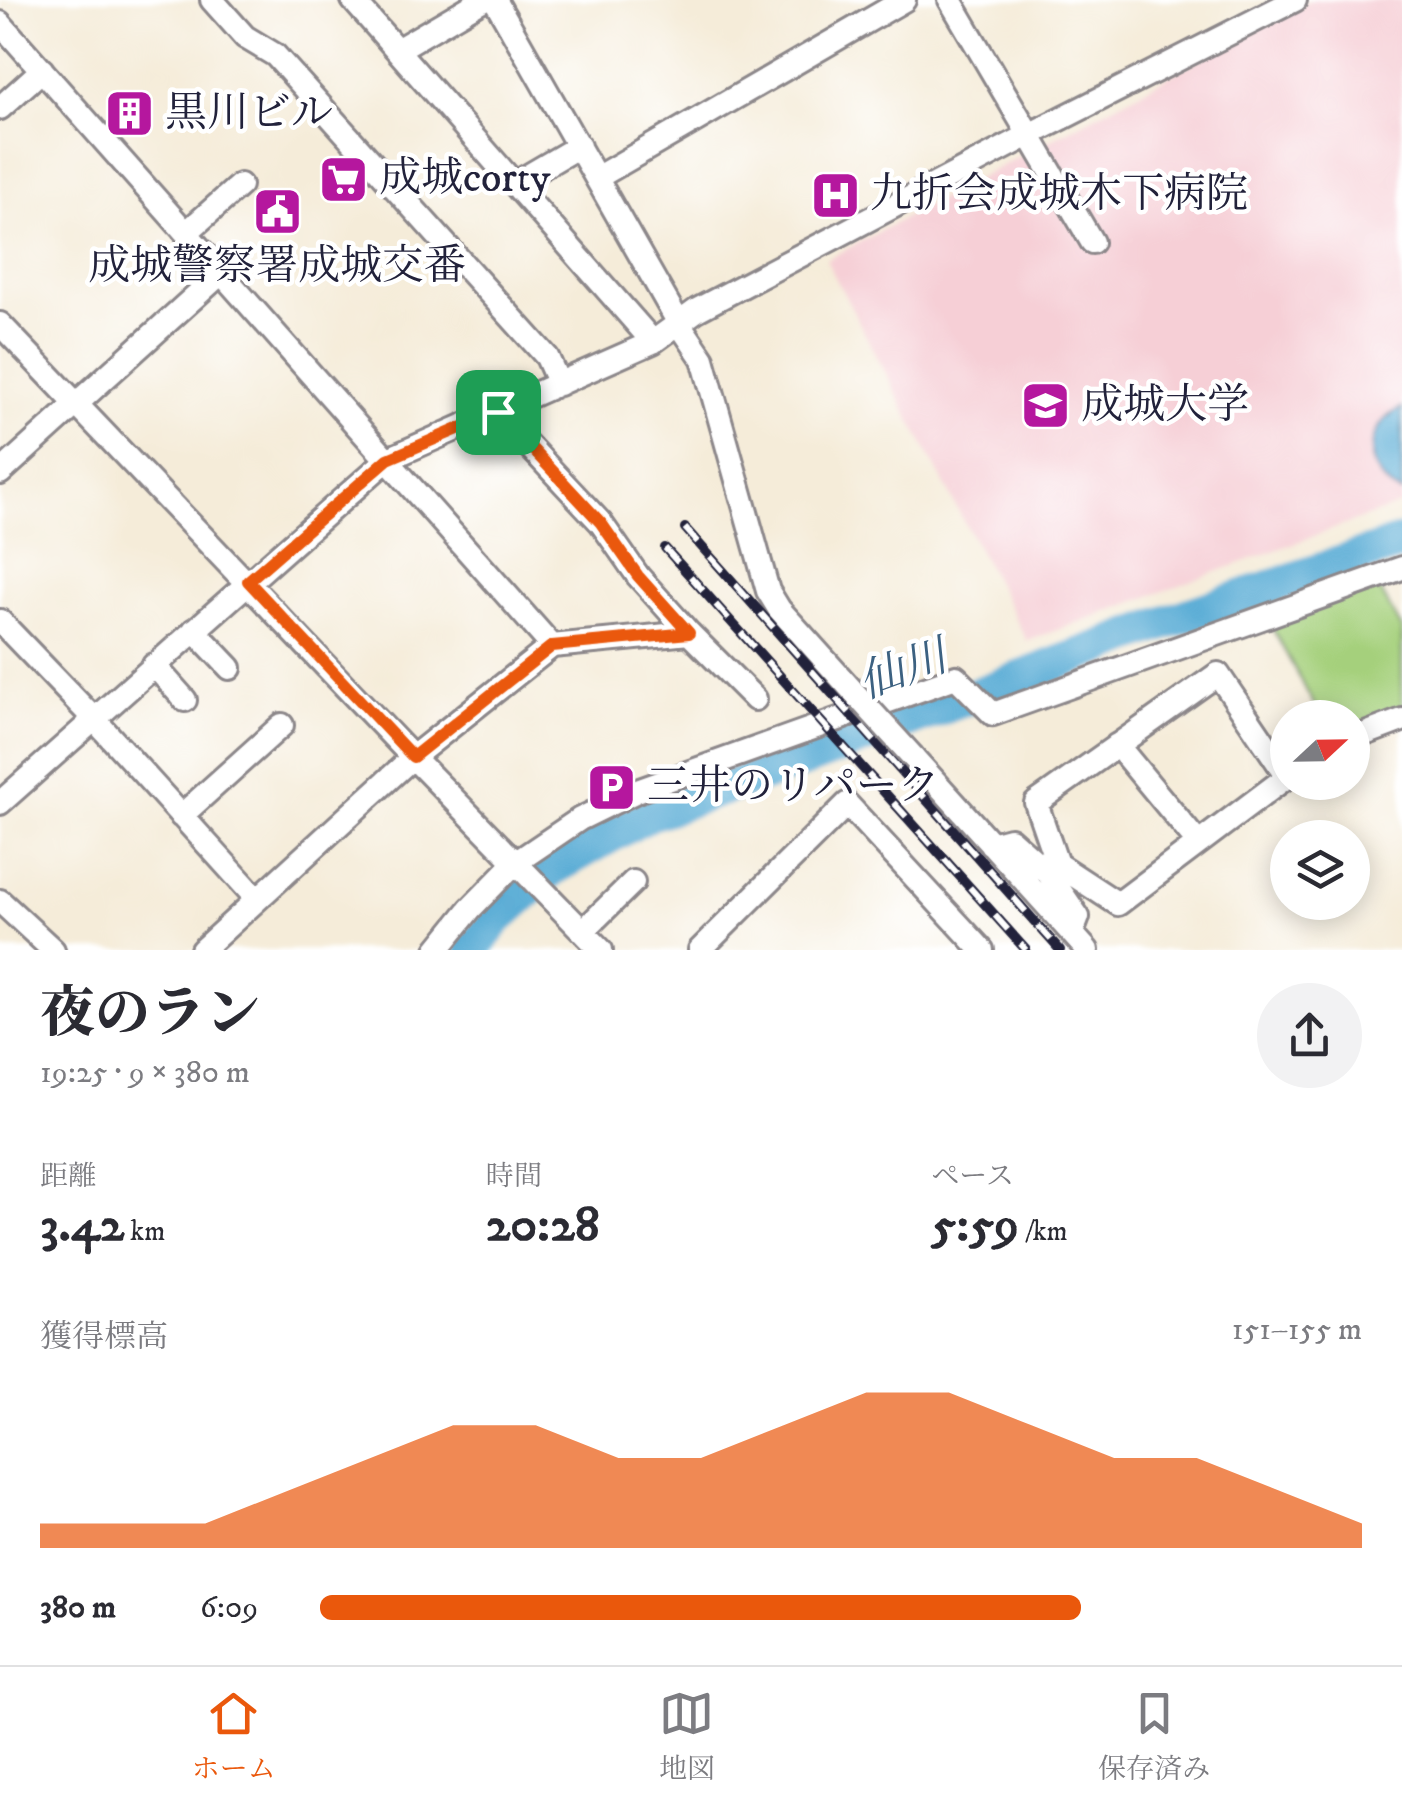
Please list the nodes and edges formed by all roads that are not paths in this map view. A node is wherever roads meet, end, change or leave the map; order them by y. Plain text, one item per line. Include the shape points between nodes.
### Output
1 (212, 0) edge
2 (354, 0) edge
3 (482, 0) edge
4 (495, 0) edge
5 (904, 0) edge
6 (950, 0) edge
7 (1295, 0) edge
8 (0, 23) edge
9 (397, 50) junction
10 (42, 70) junction
11 (0, 108) edge
12 (1027, 136) junction
13 (579, 146) junction
14 (598, 177) junction
15 (514, 184) junction
16 (240, 185) dead end
17 (186, 233) junction
18 (1092, 242) dead end
19 (221, 273) junction
20 (0, 324) edge
21 (680, 325) junction
22 (653, 342) junction
23 (559, 384) junction
24 (76, 404) junction
25 (498, 412) junction
26 (388, 459) junction
27 (0, 472) edge
28 (1402, 568) edge
29 (248, 581) junction
30 (0, 621) edge
31 (194, 630) junction
32 (689, 633) junction
33 (552, 646) junction
34 (154, 665) junction
35 (230, 668) dead end
36 (185, 700) dead end
37 (755, 700) dead end
38 (94, 719) junction
39 (1402, 720) edge
40 (282, 724) dead end
41 (1370, 732) edge
42 (1117, 746) junction
43 (1270, 751) edge
44 (413, 757) junction
45 (1270, 789) edge
46 (0, 804) edge
47 (182, 816) junction
48 (1198, 843) junction
49 (991, 844) junction
50 (519, 866) junction
51 (1052, 869) junction
52 (633, 882) dead end
53 (256, 899) junction
54 (0, 901) edge
55 (583, 931) junction
56 (1079, 942) edge
57 (53, 950) edge
58 (202, 950) edge
59 (437, 950) edge
60 (602, 950) edge
61 (700, 950) edge
62 (982, 950) edge

1 - 23 street via 245,37 276,55 547,357
2 - 9 street
3 - 9 street
4 - 13 street
5 - 14 street
6 - 12 street
7 - 12 street
8 - 10 street
9 - 15 street
10 - 11 street
10 - 17 street
12 - 18 street
12 - 21 street via 697,310
13 - 14 street
13 - 15 street
14 - 21 street
15 - 22 street
16 - 17 street
17 - 19 street
19 - 24 street
19 - 26 street
20 - 24 street
21 - 22 street
21 - 49 street, bridge via 703,359 768,592
22 - 23 street
23 - 25 street
24 - 27 street
24 - 29 street
25 - 26 street
25 - 32 street via 601,523
26 - 29 street
26 - 33 street
28 - 50 street via 993,714 956,677 636,791 580,820
29 - 31 street
29 - 44 street
30 - 38 street
31 - 34 street
31 - 35 street
32 - 33 street
32 - 37 street
33 - 44 street
34 - 36 street
34 - 38 street
38 - 46 street
38 - 47 street
39 - 41 street
40 - 47 street
42 - 43 street via 1218,674
42 - 48 street
42 - 51 street via 1036,803
44 - 50 street
44 - 53 street
45 - 48 street
47 - 53 street
48 - 51 street via 1118,904
49 - 51 street via 1010,839
49 - 56 street
50 - 55 street
50 - 59 street via 470,909
51 - 56 street via 1078,917
52 - 55 street
53 - 58 street
54 - 57 street
55 - 60 street
61 - 62 street via 847,804

